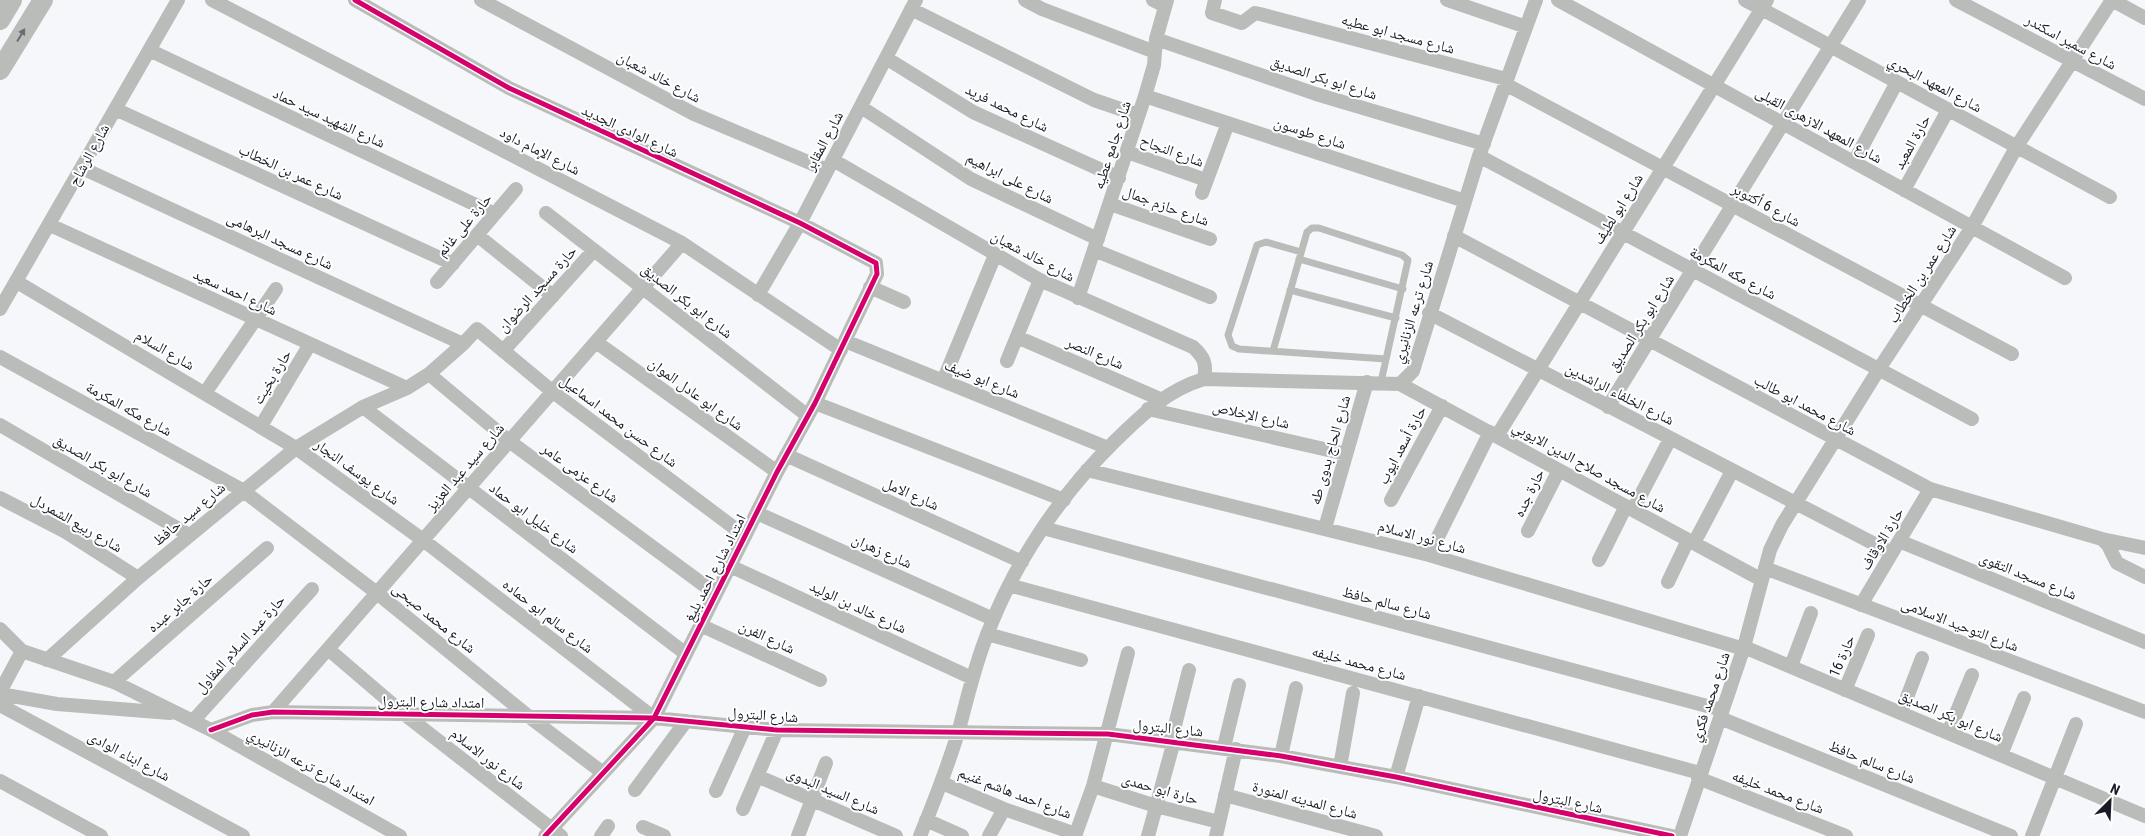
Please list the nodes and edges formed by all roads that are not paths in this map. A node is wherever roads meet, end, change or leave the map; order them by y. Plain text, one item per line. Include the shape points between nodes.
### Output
1 (12, 0) edge
2 (43, 0) edge
3 (178, 0) edge
4 (212, 0) edge
5 (355, 0) edge
6 (480, 0) edge
7 (1025, 0) edge
8 (1215, 0) edge
9 (1447, 0) edge
10 (1536, 0) edge
11 (1558, 0) edge
12 (1745, 0) edge
13 (1859, 0) edge
14 (1956, 0) edge
15 (2112, 0) edge
16 (1161, 2) edge
17 (1764, 4) edge
18 (913, 5) edge
19 (2145, 18) edge
20 (0, 20) edge
21 (1526, 27) junction
22 (1156, 46) junction
23 (1831, 46) junction
24 (149, 50) junction
25 (886, 58) junction
26 (2074, 61) junction
27 (0, 70) edge
28 (1505, 81) junction
29 (1897, 82) junction
30 (1714, 86) junction
31 (1144, 96) junction
32 (2145, 99) edge
33 (861, 106) junction
34 (115, 109) junction
35 (1948, 110) junction
36 (1138, 115) junction
37 (1228, 123) junction
38 (1783, 123) junction
39 (2017, 146) junction
40 (1482, 150) junction
41 (1127, 152) junction
42 (1854, 162) junction
43 (830, 165) junction
44 (82, 168) junction
45 (1663, 168) junction
46 (1119, 178) junction
47 (516, 189) dead end
48 (1904, 190) junction
49 (2110, 197) dead end
50 (1465, 201) junction
51 (1110, 204) junction
52 (1733, 206) junction
53 (546, 213) dead end
54 (495, 214) junction
55 (800, 223) junction
56 (50, 225) junction
57 (1972, 227) junction
58 (1623, 233) junction
59 (477, 235) junction
60 (1454, 236) junction
61 (1210, 239) dead end
62 (682, 243) junction
63 (1096, 245) junction
64 (594, 250) junction
65 (995, 255) junction
66 (1300, 256) junction
67 (453, 264) junction
68 (1693, 270) junction
69 (2065, 278) dead end
70 (1040, 280) junction
71 (17, 282) junction
72 (437, 282) dead end
73 (870, 287) junction
74 (643, 288) junction
75 (276, 289) dead end
76 (1403, 289) junction
77 (1290, 290) junction
78 (758, 295) junction
79 (553, 296) junction
80 (1210, 297) dead end
81 (1078, 298) junction
82 (904, 302) dead end
83 (1579, 303) junction
84 (1922, 306) junction
85 (0, 309) edge
86 (1429, 313) junction
87 (1396, 318) junction
88 (256, 319) junction
89 (477, 329) joint
90 (1017, 337) junction
91 (1649, 341) junction
92 (596, 342) junction
93 (310, 344) junction
94 (463, 344) junction
95 (843, 345) junction
96 (504, 351) junction
97 (1273, 351) junction
98 (2012, 354) dead end
99 (0, 357) edge
100 (1386, 359) junction
101 (1007, 361) dead end
102 (1879, 369) junction
103 (1538, 370) junction
104 (428, 374) junction
105 (1204, 379) junction
106 (943, 381) junction
107 (1374, 382) junction
108 (1400, 384) junction
109 (407, 388) junction
110 (553, 392) junction
111 (206, 393) junction
112 (1160, 399) junction
113 (815, 403) junction
114 (1442, 406) junction
115 (363, 407) junction
116 (1608, 407) junction
117 (1148, 409) junction
118 (808, 416) junction
119 (1972, 419) dead end
120 (0, 424) edge
121 (261, 426) junction
122 (1493, 434) junction
123 (1670, 439) junction
124 (1835, 440) junction
125 (509, 441) junction
126 (296, 448) junction
127 (1108, 448) junction
128 (1346, 454) junction
129 (786, 455) junction
130 (1087, 470) junction
131 (1559, 470) junction
132 (1732, 471) junction
133 (777, 472) junction
134 (468, 488) junction
135 (1930, 489) junction
136 (242, 490) junction
137 (0, 498) edge
138 (1064, 500) junction
139 (1391, 500) dead end
140 (1796, 504) junction
141 (1629, 508) junction
142 (757, 512) junction
143 (1043, 528) junction
144 (1324, 528) junction
145 (1528, 531) dead end
146 (190, 535) junction
147 (745, 536) junction
148 (2102, 539) junction
149 (423, 540) junction
150 (1691, 542) junction
151 (1895, 547) junction
152 (267, 548) dead end
153 (2145, 548) edge
154 (1429, 555) junction
155 (1599, 560) dead end
156 (1022, 562) junction
157 (730, 566) junction
158 (1763, 574) junction
159 (2145, 577) edge
160 (138, 578) junction
161 (1668, 582) dead end
162 (1010, 585) junction
163 (312, 589) dead end
164 (377, 593) junction
165 (716, 594) junction
166 (1861, 605) junction
167 (1811, 613) dead end
168 (994, 619) junction
169 (700, 624) junction
170 (0, 629) edge
171 (987, 634) junction
172 (1868, 635) dead end
173 (2145, 642) edge
174 (1744, 648) junction
175 (328, 649) junction
176 (22, 651) junction
177 (1128, 653) dead end
178 (686, 654) junction
179 (1922, 658) dead end
180 (47, 660) junction
181 (1081, 660) dead end
182 (1790, 666) junction
183 (1189, 670) dead end
184 (1972, 675) dead end
185 (972, 678) junction
186 (820, 680) dead end
187 (114, 682) junction
188 (1239, 685) dead end
189 (1296, 688) dead end
190 (1845, 690) junction
191 (0, 693) edge
192 (1353, 693) dead end
193 (1419, 696) junction
194 (2024, 698) dead end
195 (0, 705) edge
196 (273, 712) junction
197 (2145, 712) edge
198 (1901, 713) junction
199 (178, 714) junction
200 (404, 714) junction
201 (1721, 714) junction
202 (528, 716) junction
203 (654, 718) junction
204 (193, 721) junction
205 (686, 721) junction
206 (2076, 724) dead end
207 (745, 727) junction
208 (211, 730) junction
209 (778, 730) junction
210 (958, 732) junction
211 (1948, 733) junction
212 (1108, 734) junction
213 (1172, 741) junction
214 (1230, 748) junction
215 (2001, 755) junction
216 (1281, 756) junction
217 (826, 763) dead end
218 (1340, 767) junction
219 (603, 773) junction
220 (757, 776) junction
221 (1699, 776) junction
222 (1396, 777) junction
223 (2055, 778) junction
224 (0, 781) edge
225 (942, 783) junction
226 (1093, 786) junction
227 (635, 790) dead end
228 (716, 791) dead end
229 (1225, 795) junction
230 (812, 800) junction
231 (1156, 806) junction
232 (743, 809) dead end
233 (1004, 809) junction
234 (2145, 816) edge
235 (926, 820) junction
236 (1219, 822) junction
237 (643, 827) dead end
238 (1045, 830) edge
239 (553, 834) edge
240 (1076, 835) edge
241 (101, 836) edge
242 (243, 836) edge
243 (400, 836) edge
244 (664, 836) edge
245 (798, 836) edge
246 (896, 836) edge
247 (920, 836) edge
248 (962, 836) edge
249 (989, 836) edge
250 (1148, 836) edge
251 (1216, 836) edge
252 (1376, 836) edge
253 (1672, 836) edge
254 (1680, 836) edge
255 (1846, 836) edge
256 (2012, 836) edge
257 (2032, 836) edge

1 - 20 main road
27 -> 2 main road
3 - 24 street, شارع الرشاح
4 - 62 street, شارع الإمام داود
5 - 55 street, شارع الوادى الجديد via 509,88
6 - 43 street, شارع خالد شعبان via 694,114
7 - 22 street, شارع ابو بكر الصديق via 1042,9
8 - 28 street, شارع مسجد ابو عطيه via 1212,13 1238,23 1246,22 1255,13 1260,14
9 - 21 street
10 - 21 street, شارع ترعه الزنانيري
11 - 30 street, شارع المعهد الازهرى القبلى
12 - 17 street, شارع المعهد البحري
13 - 23 street, شارع ابو بكر الصديق
14 - 26 street, شارع سمير اسكندر
15 - 19 street
15 - 26 street, شارع عمر بن الخطاب
16 - 22 street, شارع جامع عطيه
17 - 23 street, شارع المعهد البحري
17 - 30 street, شارع ابو لطيف
18 - 25 street, شارع المقابر
18 - 36 street via 1094,100
21 - 28 street, شارع ترعه الزنانيري
22 - 31 street, شارع جامع عطيه
22 - 40 street, شارع ابو بكر الصديق via 1316,94
23 - 29 street, شارع المعهد البحري
23 - 38 street, شارع ابو بكر الصديق
24 - 34 street, شارع الرشاح
24 - 54 street, شارع الشهيد سيد حماد
25 - 33 street, شارع المقابر
25 - 46 street, شارع محمد فريد via 973,112
26 - 32 street, شارع سمير اسكندر
26 - 39 street, شارع عمر بن الخطاب
28 - 40 street, شارع ترعه الزنانيري
28 - 45 street, شارع 6 أكتوبر
29 - 35 street, شارع المعهد البحري
29 - 42 street
30 - 38 street, شارع المعهد الازهرى القبلى
30 - 45 street, شارع ابو لطيف
31 - 36 street, شارع جامع عطيه
31 - 37 street, شارع طوسون
33 - 43 street, شارع المقابر
33 - 63 street, شارع على ابراهيم via 971,180
34 - 44 street, شارع الرشاح
34 - 67 street, شارع عمر بن الخطاب
35 - 39 street, شارع المعهد البحري
35 - 48 street, حارة المعبد
36 - 41 street, شارع جامع عطيه
37 - 41 street, شارع النجاح via 1204,187
37 - 50 street, شارع طوسون
38 - 42 street, شارع المعهد الازهرى القبلى
38 - 52 street, شارع ابو بكر الصديق
39 - 49 street, شارع المعهد البحري
39 - 57 street, شارع عمر بن الخطاب
40 - 50 street, شارع ترعه الزنانيري
40 - 58 street, شارع مكه المكرمة
41 - 46 street, شارع جامع عطيه
42 - 48 street, شارع المعهد الازهرى القبلى
43 - 55 street, شارع المقابر
43 - 65 street, شارع خالد شعبان
44 - 56 street, شارع الرشاح
44 - 94 street, شارع مسجد البرهامى
45 - 52 street, شارع 6 أكتوبر
45 - 58 street, شارع ابو لطيف
46 - 51 street, شارع جامع عطيه
47 - 54 street, حارة على غانم
48 - 57 street, شارع المعهد الازهرى القبلى
50 - 60 street, شارع ترعه الزنانيري
51 - 61 street, شارع حازم جمال
51 - 63 street, شارع جامع عطيه
52 - 68 street, شارع ابو بكر الصديق
52 - 84 street, شارع 6 أكتوبر
53 - 64 street, شارع ابو بكر الصديق
54 - 59 street, حارة على غانم
55 - 73 street, شارع الوادى الجديد via 876,263 878,270
55 - 78 street, شارع المقابر
56 - 71 street, شارع الرشاح
56 - 88 street, شارع احمد سعيد
57 - 69 street, شارع المعهد الازهرى القبلى
57 - 84 street, شارع عمر بن الخطاب
58 - 68 street, شارع مكه المكرمة
58 - 83 street, شارع ابو لطيف
59 - 67 street, حارة على غانم
59 - 79 street
60 - 83 street, شارع محمد ابو طالب
60 - 86 street, شارع ترعه الزنانيري
62 - 74 street, شارع سيد عبد العزيز
62 - 78 street, شارع الإمام داود
63 - 80 street, شارع على ابراهيم
63 - 81 street, شارع جامع عطيه
64 - 74 street, شارع ابو بكر الصديق
64 - 79 street, حارة مسجد الرضوان
65 - 70 street, شارع خالد شعبان
65 - 106 street
66 - 76 lane
66 - 76 lane via 1307,232 1316,227 1402,255 1408,264
66 - 77 lane
66 - 97 lane via 1266,242 1257,245 1228,335 1229,343 1235,348
67 - 72 street, حارة على غانم
68 - 91 street, شارع ابو بكر الصديق
68 - 102 street, شارع مكه المكرمة
70 - 81 street, شارع خالد شعبان
70 - 90 street
71 - 85 street, شارع الرشاح
71 - 111 street, شارع السلام
73 - 82 street
73 - 95 street, امتداد شارع احمد بليغ
74 - 92 street, شارع سيد عبد العزيز
74 - 118 street, شارع ابو بكر الصديق
75 - 88 street
76 - 87 lane
77 - 87 lane
77 - 97 lane
78 - 95 street, شارع الإمام داود
79 - 96 street, حارة مسجد الرضوان
81 - 105 street, شارع خالد شعبان via 1193,347 1202,355 1206,367
83 - 91 street, شارع محمد ابو طالب
83 - 103 street, شارع ابو لطيف
84 - 98 street, شارع 6 أكتوبر
84 - 102 street, شارع عمر بن الخطاب
86 - 103 street, شارع الخلفاء الراشدين
86 - 108 street, شارع ترعه الزنانيري via 1413,371
87 - 100 lane
88 - 93 street, شارع احمد سعيد
88 - 111 street
89 - 94 street, شارع سيد حافظ
89 - 96 street, شارع حسن محمد اسماعيل
90 - 101 street
90 - 112 street, شارع النصر
91 - 116 street, شارع ابو بكر الصديق
91 - 124 street, شارع محمد ابو طالب
92 - 110 street, شارع سيد عبد العزيز
92 - 133 street, شارع ابو عادل الموان
93 - 109 street, شارع احمد سعيد
93 - 121 street, حارة بخيت
94 - 104 street, شارع سيد حافظ
95 - 106 street, شارع ابو ضيف
95 - 113 street, امتداد شارع احمد بليغ
96 - 110 street, شارع حسن محمد اسماعيل
97 - 100 lane
99 - 136 street, شارع مكه المكرمة
100 - 107 lane
102 - 119 street, شارع مكه المكرمة
102 - 124 street, شارع عمر بن الخطاب
103 - 116 street, شارع الخلفاء الراشدين
103 - 122 street, شارع ابو لطيف
104 - 109 street, شارع سيد حافظ
104 - 125 street, شارع عزمى عامر
105 - 107 street, شارع ترعه الزنانيري
105 - 112 street, شارع ترعه الزنانيري
106 - 127 street, شارع ابو ضيف
107 - 108 street, شارع ترعه الزنانيري
107 - 128 street, شارع الحاج بدوى طه
108 - 114 street, شارع مسجد صلاح الدين الايوبي
109 - 115 street, شارع سيد حافظ
110 - 125 street, شارع سيد عبد العزيز
110 - 147 street, شارع حسن محمد اسماعيل
111 - 121 street, شارع السلام
112 - 117 street, شارع ترعه الزنانيري
113 - 118 street, امتداد شارع احمد بليغ
113 - 138 street
114 - 122 street, شارع مسجد صلاح الدين الايوبي
114 - 139 street, حارة أسعد ايوب
115 - 126 street, شارع سيد حافظ
115 - 134 street, شارع خليل ابو حماد
116 - 123 street, شارع الخلفاء الراشدين
117 - 127 street
117 - 128 street, شارع الإخلاص
118 - 129 street, امتداد شارع احمد بليغ
120 - 146 street, شارع ابو بكر الصديق
121 - 126 street, شارع السلام
122 - 131 street, شارع مسجد صلاح الدين الايوبي
122 - 154 street, شارع ابو لطيف
123 - 132 street, شارع الخلفاء الراشدين
123 - 141 street
124 - 135 street, شارع محمد ابو طالب
124 - 140 street, شارع عمر بن الخطاب
125 - 134 street, شارع سيد عبد العزيز
125 - 165 street, شارع عزمى عامر
126 - 136 street, شارع سيد حافظ
126 - 149 street, شارع يوسف النجار
127 - 130 street
128 - 144 street, شارع الحاج بدوى طه
129 - 133 street, امتداد شارع احمد بليغ
129 - 156 street, شارع الامل
130 - 138 street
130 - 144 street, شارع نور الاسلام
131 - 141 street, شارع مسجد صلاح الدين الايوبي
131 - 145 street, حارة جده
132 - 140 street, شارع الخلفاء الراشدين
132 - 150 street
133 - 142 street, امتداد شارع احمد بليغ
134 - 149 street, شارع سيد عبد العزيز
134 - 178 street, شارع خليل ابو حماد
135 - 148 street, شارع محمد ابو طالب
135 - 151 street, حارة الاوقاف
136 - 146 street, شارع سيد حافظ
136 - 164 street, شارع محمد صبحى
137 - 160 street, شارع ربيع الشمردل via 66,532
138 - 143 street
140 - 151 street, شارع مسجد التقوى
140 - 158 street, شارع عمر بن الخطاب via 1782,525
141 - 150 street, شارع مسجد صلاح الدين الايوبي
141 - 155 street
142 - 147 street, امتداد شارع احمد بليغ
142 - 168 street, شارع زهران
143 - 156 street
143 - 201 street, شارع سالم حافظ
144 - 154 street, شارع نور الاسلام
146 - 160 street, شارع سيد حافظ
147 - 157 street, امتداد شارع احمد بليغ
148 - 153 street
148 - 159 street via 2121,566
149 - 164 street, شارع سيد عبد العزيز
149 - 203 street, شارع سالم ابو حماده
150 - 158 street, شارع مسجد صلاح الدين الايوبي
150 - 161 street
151 - 166 street, حارة الاوقاف
151 - 173 street, شارع مسجد التقوى
152 - 187 street, حارة جابر عبده
154 - 174 street, شارع نور الاسلام
156 - 162 street
157 - 165 street, امتداد شارع احمد بليغ
157 - 185 street, شارع خالد بن الوليد
158 - 166 street, شارع التوحيد الاسلامى
158 - 174 street, شارع محمد فكري
160 - 180 street, شارع سيد حافظ
162 - 168 street
162 - 193 street, شارع محمد خليفه
163 - 204 street, حارة عبد السلام المقاول
164 - 175 street, شارع سيد عبد العزيز
164 - 202 street, شارع محمد صبحى
165 - 169 street, امتداد شارع احمد بليغ
166 - 197 street, شارع التوحيد الاسلامى
167 - 182 street
168 - 171 street
169 - 178 street, امتداد شارع احمد بليغ
169 - 186 street, شارع الفرن
170 - 176 street, امتداد شارع ترعه الزنانيري
171 - 181 street
171 - 185 street
172 - 190 street, حارة 16
174 - 182 street, شارع ابو بكر الصديق
174 - 201 street, شارع محمد فكري
175 - 196 street, شارع سيد عبد العزيز
175 - 200 street, شارع نور الاسلام
176 - 180 street, امتداد شارع ترعه الزنانيري
176 - 191 street, امتداد شارع ترعه الزنانيري
177 - 212 street
178 - 203 street, امتداد شارع احمد بليغ
179 - 198 street
180 - 187 street, امتداد شارع ترعه الزنانيري
182 - 190 street, شارع ابو بكر الصديق
183 - 213 street
184 - 211 street
185 - 210 street
187 - 199 street, امتداد شارع ترعه الزنانيري
188 - 214 street
189 - 216 street
190 - 198 street, شارع ابو بكر الصديق
191 - 199 street, امتداد شارع ترعه الزنانيري via 56,704
192 - 218 street
193 - 221 street, شارع محمد خليفه
193 - 222 street
194 - 215 street
195 - 242 street, شارع ابناء الوادى
196 - 200 street, امتداد شارع البترول
196 - 208 street, امتداد شارع البترول via 252,715
198 - 211 street, شارع ابو بكر الصديق
199 - 204 street, امتداد شارع ترعه الزنانيري
200 - 202 street, امتداد شارع البترول
200 - 239 street, شارع نور الاسلام
201 - 221 street, شارع محمد فكري
201 - 256 street, شارع سالم حافظ
202 - 203 street, امتداد شارع البترول
202 - 219 street, شارع محمد صبحى
203 - 205 street, شارع البترول
203 - 219 street, امتداد شارع احمد بليغ
204 - 208 street, امتداد شارع ترعه الزنانيري
205 - 207 street, شارع البترول
205 - 227 street
206 - 223 street
207 - 209 street, شارع البترول
207 - 228 street
208 - 243 street, امتداد شارع ترعه الزنانيري
209 - 210 street, شارع البترول
209 - 220 street
210 - 212 street, شارع البترول
210 - 225 street
211 - 215 street, شارع ابو بكر الصديق
212 - 213 street, شارع البترول
212 - 226 street
213 - 214 street, شارع البترول
213 - 231 street
214 - 216 street, شارع البترول
214 - 229 street
215 - 223 street, شارع ابو بكر الصديق
216 - 218 street, شارع البترول
217 - 230 street
218 - 222 street, شارع البترول
219 - 239 street, امتداد شارع احمد بليغ
220 - 230 street, شارع السيد البدوى
220 - 232 street
221 - 254 street, شارع محمد فكري
221 - 255 street, شارع محمد خليفه
222 - 253 street, شارع البترول
223 - 234 street, شارع ابو بكر الصديق
223 - 257 street
224 - 241 street
225 - 233 street, شارع احمد هاشم غنيم
225 - 235 street
226 - 231 street, حارة ابو حمدى
226 - 240 street
229 - 236 street
229 - 252 street, شارع المدينه المنورة
230 - 245 street
230 - 246 street, شارع السيد البدوى
231 - 236 street, حارة ابو حمدى
231 - 250 street
233 - 238 street, شارع احمد هاشم غنيم
233 - 249 street
235 - 247 street
235 - 248 street
236 - 251 street
237 - 244 street
238 - 240 street, شارع احمد هاشم غنيم

